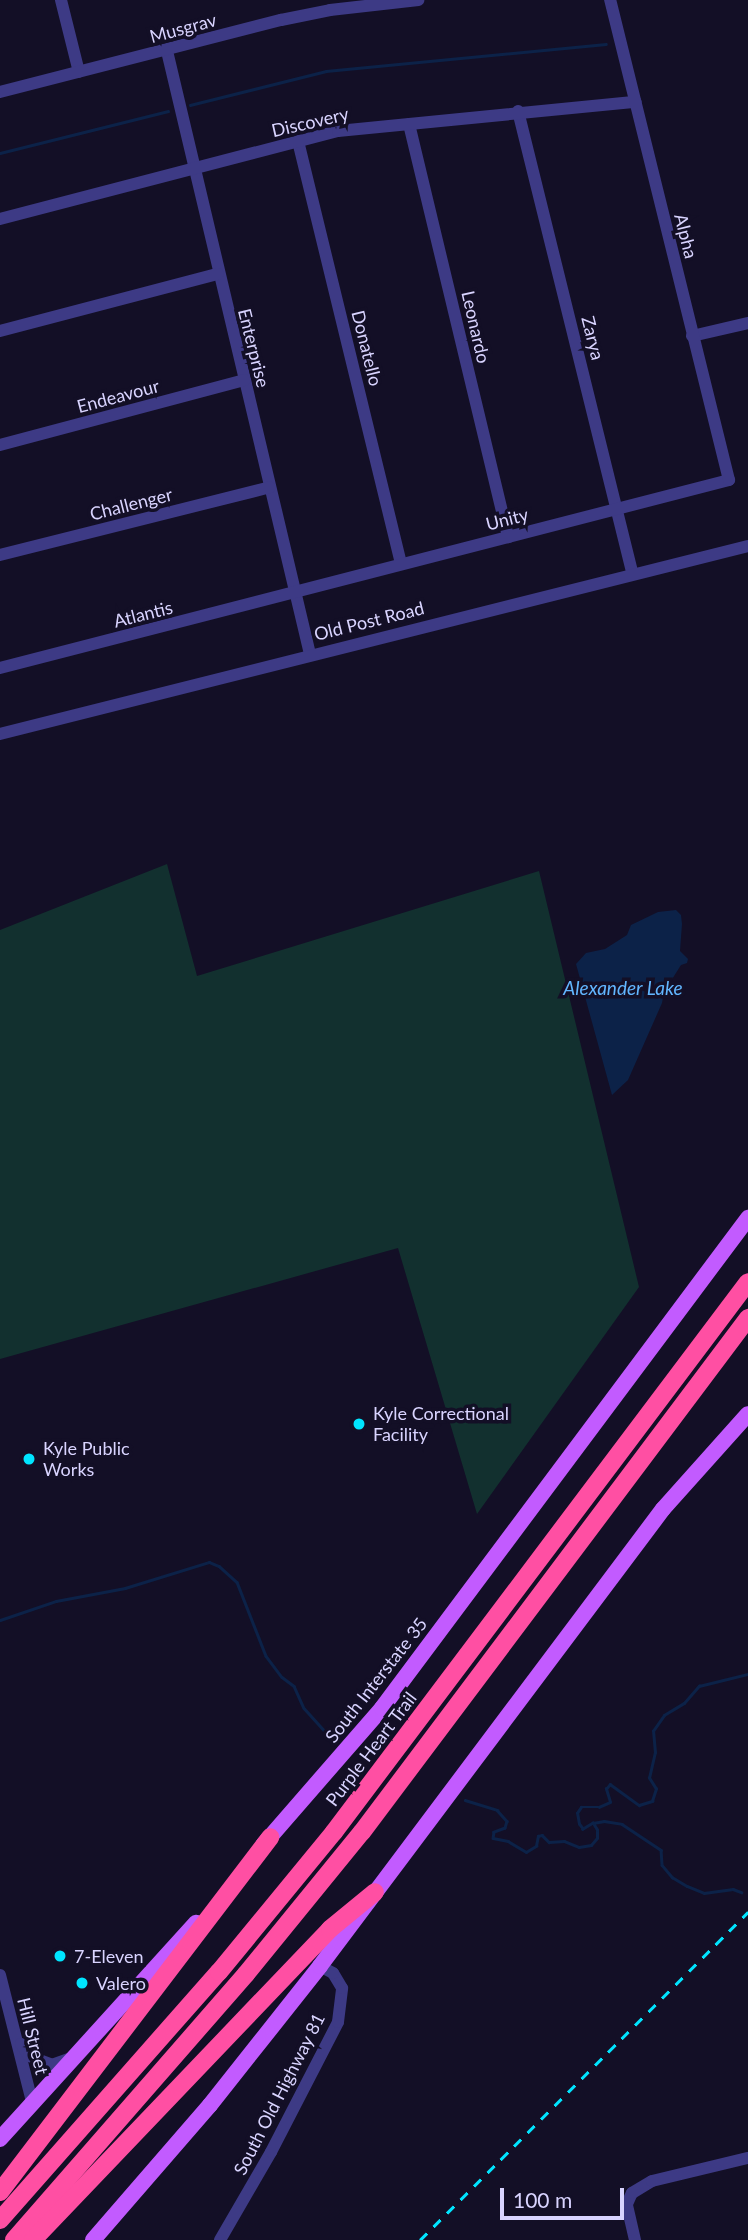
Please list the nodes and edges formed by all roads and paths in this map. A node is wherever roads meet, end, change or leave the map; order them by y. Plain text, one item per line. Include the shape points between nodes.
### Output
1 (61, 0) edge
2 (418, 0) edge
3 (610, 0) edge
4 (167, 51) junction
5 (79, 72) junction
6 (0, 92) edge
7 (636, 102) junction
8 (518, 111) junction
9 (409, 124) junction
10 (298, 141) junction
11 (196, 169) junction
12 (0, 219) edge
13 (218, 274) junction
14 (748, 323) edge
15 (0, 331) edge
16 (692, 336) junction
17 (244, 380) junction
18 (0, 445) edge
19 (729, 480) joint
20 (270, 488) junction
21 (618, 509) junction
22 (508, 537) junction
23 (748, 546) edge
24 (0, 555) edge
25 (401, 564) junction
26 (633, 574) junction
27 (295, 594) junction
28 (310, 654) junction
29 (0, 668) edge
30 (0, 734) edge
31 (748, 1218) edge
32 (748, 1282) edge
33 (748, 1318) edge
34 (748, 1414) edge
35 (270, 1837) junction
36 (375, 1892) junction
37 (320, 1966) junction
38 (0, 1975) edge
39 (15, 2035) junction
40 (78, 2056) junction
41 (33, 2105) junction
42 (0, 2139) edge
43 (748, 2158) edge
44 (0, 2192) edge
45 (0, 2220) edge
46 (14, 2240) edge
47 (33, 2240) edge
48 (93, 2240) edge
49 (220, 2240) edge
50 (635, 2240) edge

1 - 5 street
2 - 4 street, Musgrav via 330,10
3 - 7 street, Alpha
4 - 5 street, Musgrav
4 - 11 street, Enterprise
5 - 6 street, Musgrav
7 - 8 street, Discovery
7 - 16 street, Alpha
8 - 9 street, Discovery
8 - 21 street, Zarya
9 - 10 street, Discovery via 338,131
9 - 22 street, Leonardo
10 - 11 street, Discovery
10 - 25 street, Donatello
11 - 12 street, Discovery
11 - 13 street, Enterprise
13 - 15 street
13 - 17 street, Enterprise
14 - 16 street
16 - 19 street, Alpha
17 - 18 street, Endeavour
17 - 20 street, Enterprise
19 - 21 street, Unity
20 - 24 street, Challenger
20 - 27 street, Enterprise
21 - 22 street, Unity
21 - 26 street, Zarya
22 - 25 street, Unity
23 - 26 street, Old Post Road
25 - 27 street, Unity
26 - 28 street, Old Post Road
27 - 28 street, Enterprise
27 - 29 street, Atlantis
28 - 30 street, Old Post Road
31 - 35 main road, South Interstate 35 via 382,1708
32 - 45 highway, Purple Heart Trail via 334,1832 219,1972
33 - 46 highway via 362,1832 261,1957
34 - 36 main road via 663,1509
35 - 40 main road, South Interstate 35
35 - 44 highway
36 - 37 main road
36 - 47 highway via 330,1929
37 - 48 main road via 210,2105
37 - 49 street, South Old Highway 81 via 333,1973 342,1988 338,2022
38 - 39 street, Hill Street
39 - 40 street via 29,2056 52,2065
39 - 41 street, Hill Street
40 - 41 main road, South Interstate 35
41 - 42 main road, South Interstate 35
43 - 50 street via 652,2182 632,2193 627,2204

